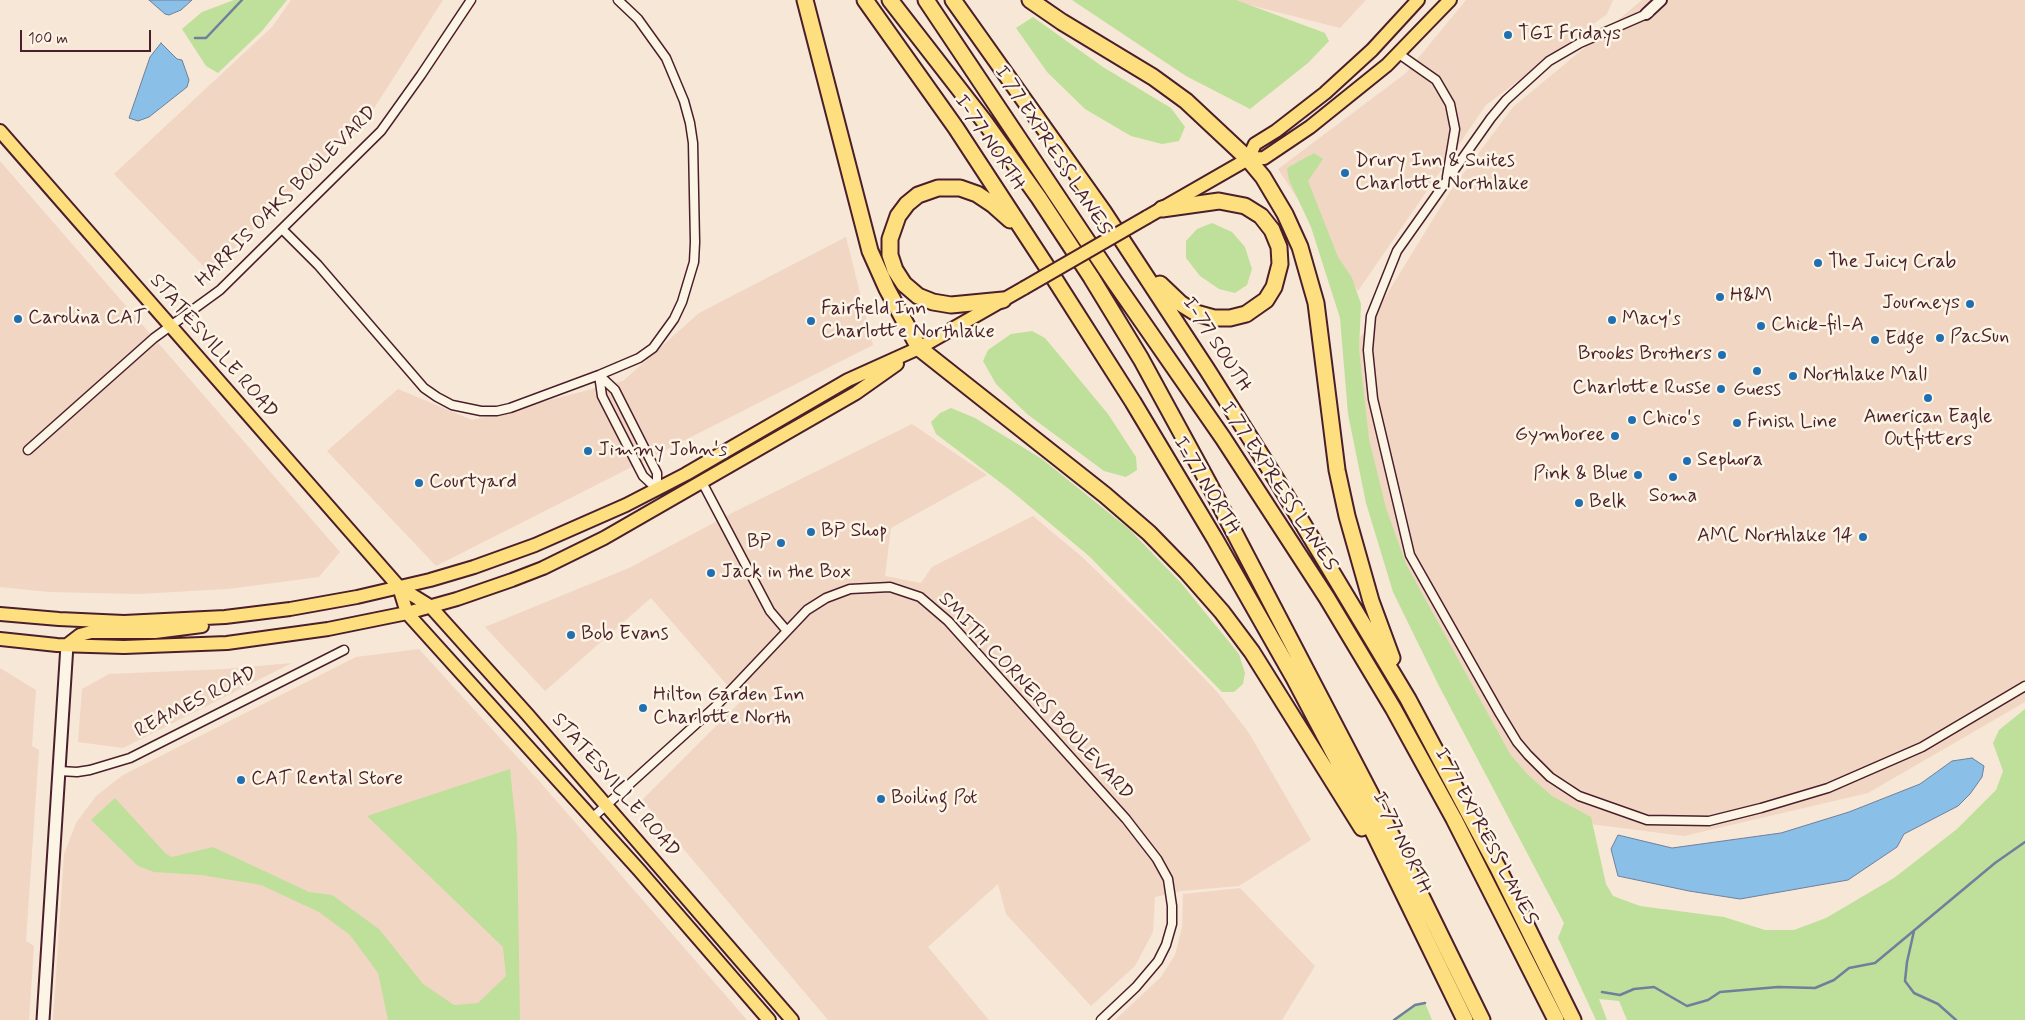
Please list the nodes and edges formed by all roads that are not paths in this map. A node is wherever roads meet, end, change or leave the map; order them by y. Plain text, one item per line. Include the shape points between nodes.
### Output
1 (471, 0) edge
2 (618, 0) edge
3 (805, 0) edge
4 (865, 0) edge
5 (890, 0) edge
6 (926, 0) edge
7 (953, 0) edge
8 (1030, 0) edge
9 (1418, 0) edge
10 (1450, 0) edge
11 (1661, 0) edge
12 (1668, 0) edge
13 (1646, 14) junction
14 (1399, 54) junction
15 (0, 130) edge
16 (1248, 159) junction
17 (1446, 182) junction
18 (1162, 208) junction
19 (282, 229) junction
20 (1030, 240) junction
21 (1139, 264) junction
22 (1003, 300) junction
23 (170, 327) junction
24 (919, 348) junction
25 (599, 375) junction
26 (28, 450) dead end
27 (702, 482) junction
28 (657, 489) junction
29 (399, 587) junction
30 (430, 606) junction
31 (407, 613) junction
32 (0, 614) edge
33 (258, 614) junction
34 (787, 630) junction
35 (0, 640) edge
36 (67, 645) junction
37 (344, 650) dead end
38 (2025, 686) edge
39 (1408, 699) junction
40 (59, 771) junction
41 (606, 804) junction
42 (591, 819) junction
43 (639, 870) junction
44 (662, 896) junction
45 (689, 900) junction
46 (1408, 902) junction
47 (702, 915) junction
48 (43, 1020) edge
49 (769, 1020) edge
50 (792, 1020) edge
51 (1101, 1020) edge
52 (1465, 1020) edge
53 (1482, 1020) edge
54 (1556, 1020) edge
55 (1573, 1020) edge

1 - 19 street, HARRIS OAKS BOULEVARD via 381,131
2 - 25 street via 638,19 666,58 684,101 693,143 694,262 674,319 653,348 639,358
3 - 24 highway via 870,251
4 - 20 highway, I-77 NORTH
5 - 53 highway, I 77 EXPRESS LANES via 979,114 1039,198 1092,277 1141,360 1379,810
6 - 54 highway, I 77 EXPRESS LANES via 1114,281 1234,453 1327,598 1393,708 1454,820
7 - 21 highway, I-77 SOUTH
8 - 16 highway via 1170,89
9 - 16 main road via 1325,94 1255,144
10 - 14 main road
11 - 13 street
12 - 13 street
13 - 17 street via 1580,43 1549,61 1498,109
14 - 16 main road via 1310,127 1264,158
14 - 17 street via 1436,80 1450,104 1454,136
15 - 23 main road, STATESVILLE ROAD
16 - 18 main road
16 - 39 highway via 1285,214 1306,264 1318,320 1342,494 1371,601
17 - 38 street via 1397,251 1371,316 1368,350 1373,399 1410,554 1517,742 1545,772 1579,796 1647,820 1709,821 1828,788 1922,746
18 - 21 highway via 1219,201 1254,211 1268,223 1277,238 1280,264 1274,287 1260,305 1246,314 1214,318 1184,306
18 - 22 main road, bridge
19 - 23 street, HARRIS OAKS BOULEVARD via 220,290
19 - 25 street via 318,265 424,388 452,405 497,411
20 - 22 highway via 985,198 960,188 924,192 898,216 890,238 890,255 895,270 911,291 925,300 944,304
20 - 46 highway, I-77 NORTH via 1133,402 1250,600 1340,765
21 - 39 highway, I-77 SOUTH via 1243,424
22 - 24 main road
23 - 26 street, HARRIS OAKS BOULEVARD
23 - 29 main road, STATESVILLE ROAD
24 - 27 main road via 856,393
24 - 28 main road via 848,380
24 - 46 highway via 1128,515 1206,592 1273,684
25 - 28 street via 602,396 638,467 645,480
25 - 28 street via 615,390 658,473
27 - 30 main road via 567,557 512,580
27 - 34 street via 770,611
28 - 29 main road via 527,548 474,567
29 - 30 main road, STATESVILLE ROAD
29 - 31 main road, STATESVILLE ROAD
29 - 33 main road
30 - 31 main road
30 - 41 main road, STATESVILLE ROAD
31 - 36 main road via 294,635 227,643 124,647
31 - 42 main road, STATESVILLE ROAD
32 - 33 main road via 124,622
33 - 36 main road via 181,630 91,632 80,635
34 - 41 street, SMITH CORNERS BOULEVARD via 716,706
34 - 51 street, SMITH CORNERS BOULEVARD via 807,610 850,589 890,588 920,597 948,621 1144,840 1168,879 1172,924 1158,960 1136,987
35 - 36 main road
36 - 40 main road
37 - 40 street, REAMES ROAD via 130,758 90,770
39 - 55 highway, I-77 SOUTH via 1494,860
40 - 48 main road
41 - 42 street, SMITH CORNERS BOULEVARD
41 - 45 main road, STATESVILLE ROAD
42 - 43 main road, STATESVILLE ROAD
43 - 44 main road, STATESVILLE ROAD
43 - 45 main road via 647,868 660,883
44 - 47 main road via 675,902 692,919
44 - 49 main road, STATESVILLE ROAD
45 - 47 main road, STATESVILLE ROAD
46 - 52 highway, I-77 NORTH
47 - 50 main road, STATESVILLE ROAD

